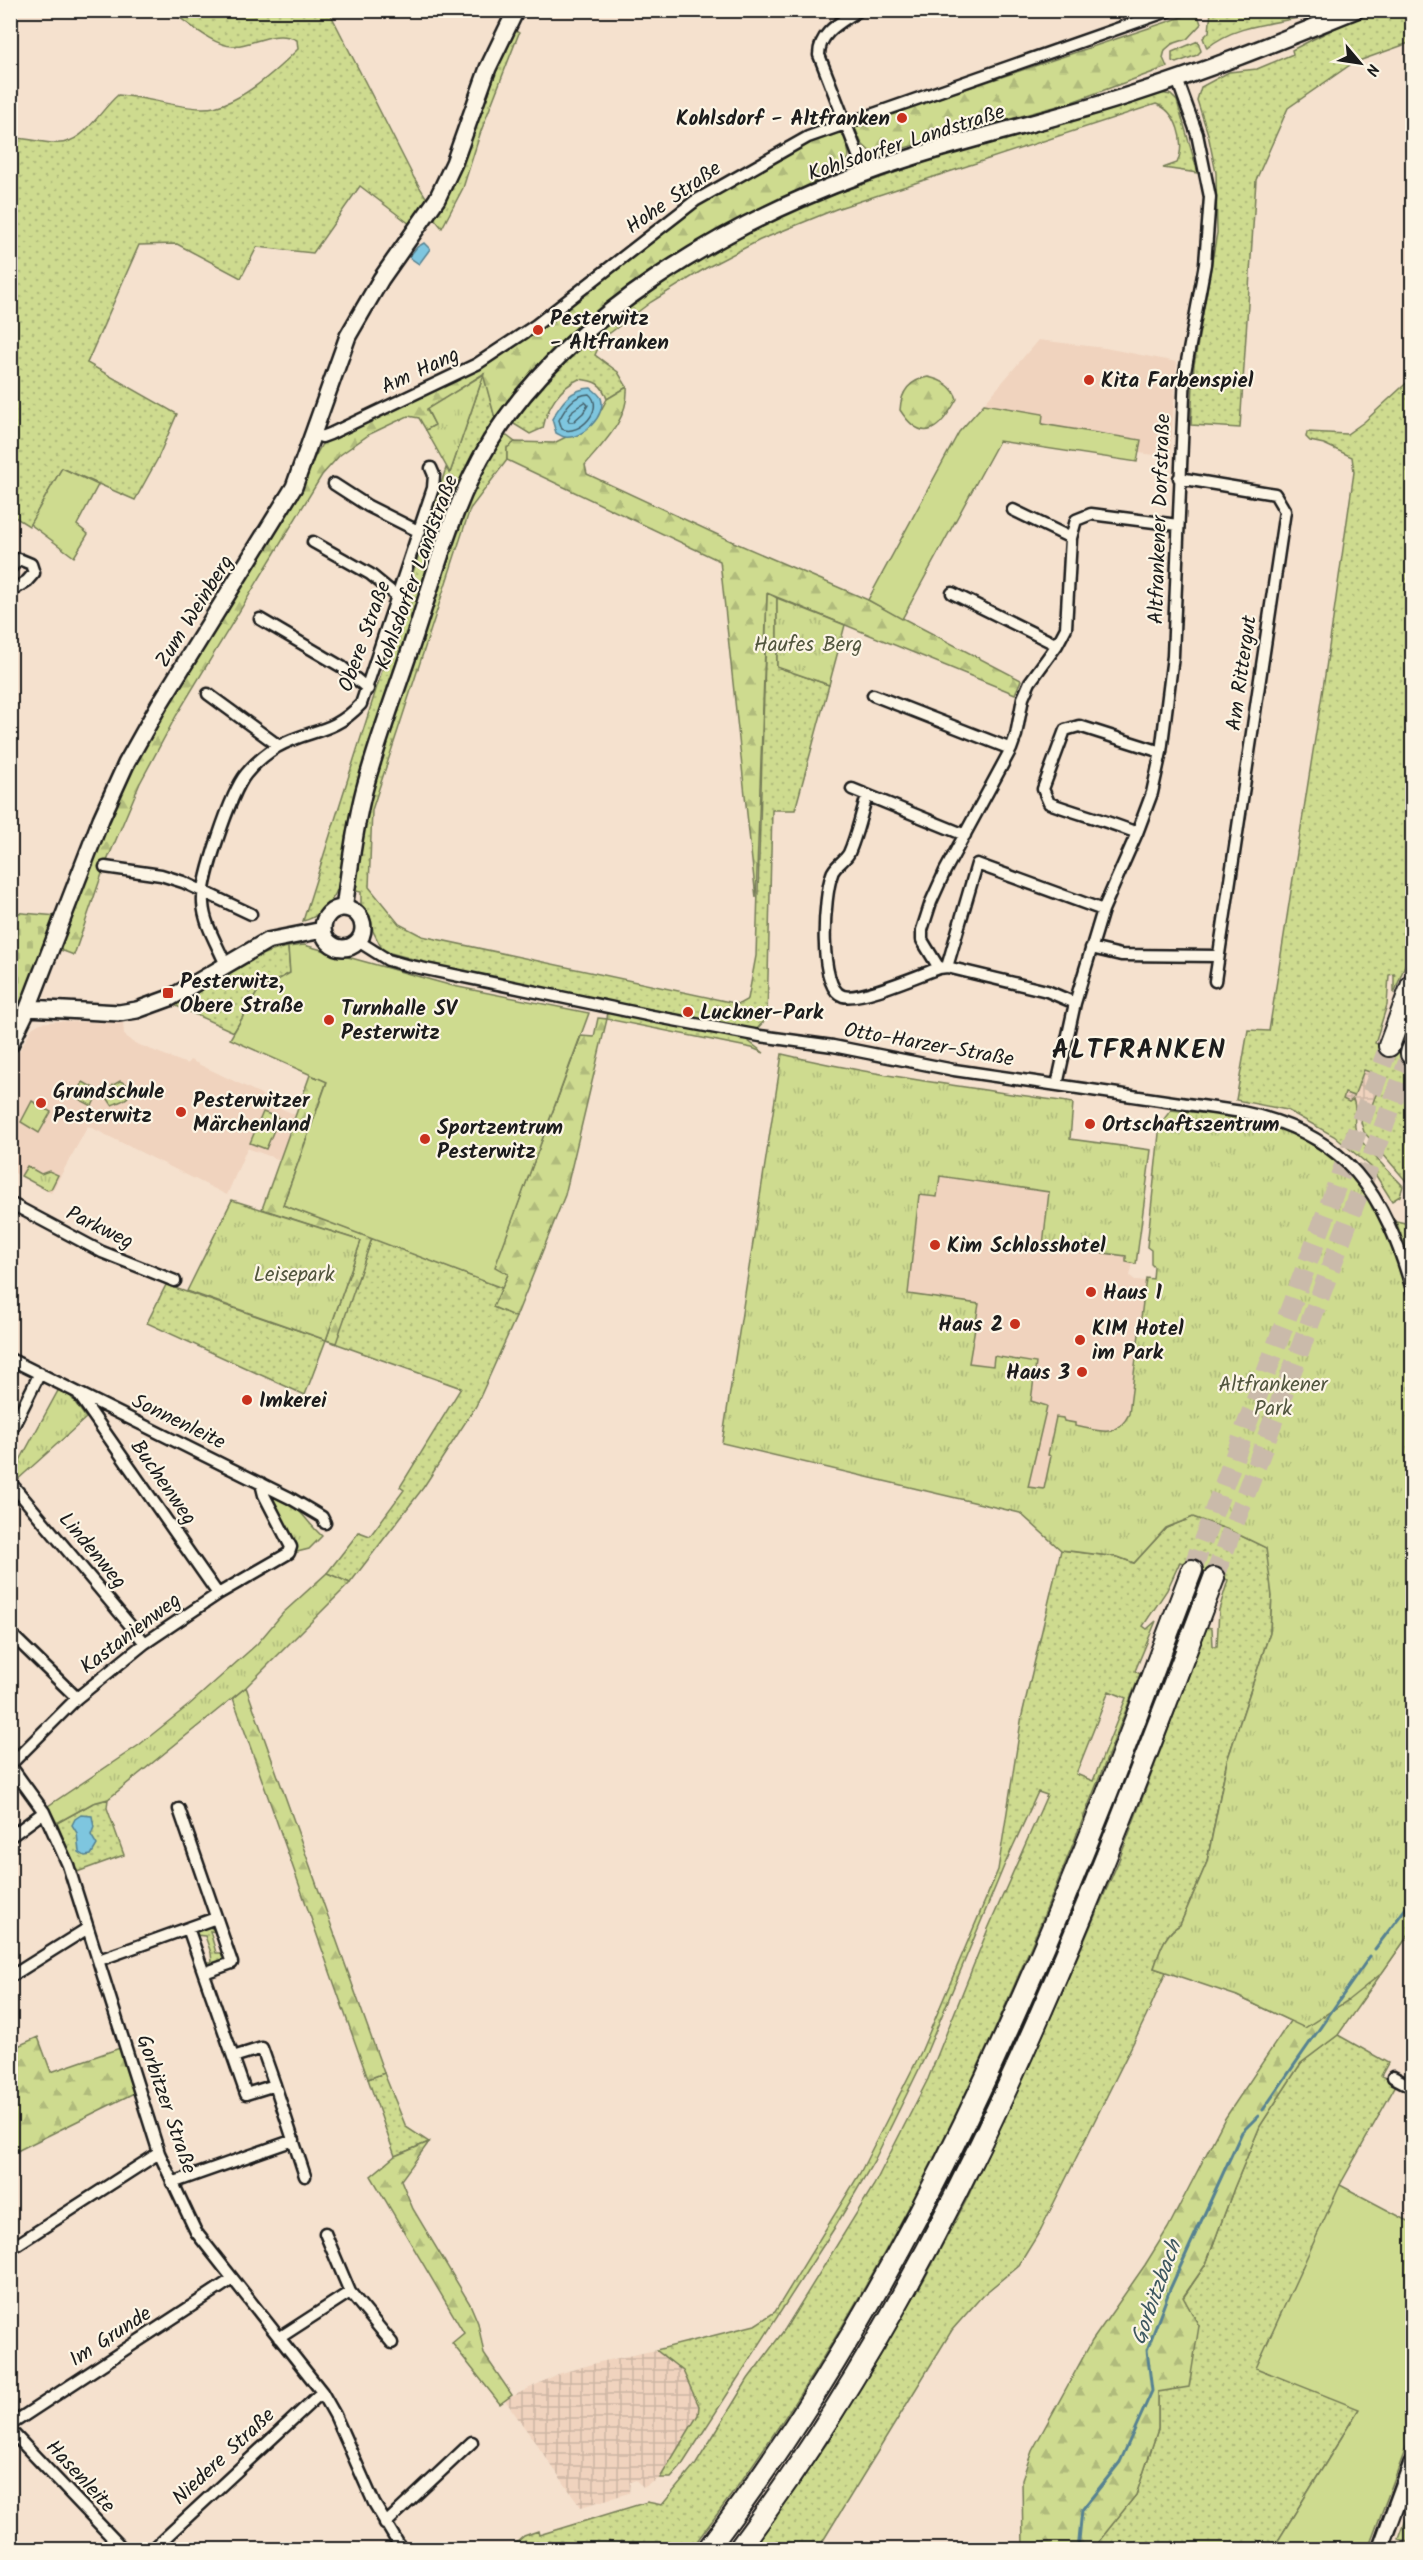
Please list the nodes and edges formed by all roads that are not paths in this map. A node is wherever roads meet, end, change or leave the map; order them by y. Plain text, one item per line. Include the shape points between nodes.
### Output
1 (516, 10) edge
2 (859, 10) edge
3 (1171, 10) edge
4 (1356, 10) edge
5 (1177, 79) junction
6 (846, 122) junction
7 (865, 173) junction
8 (536, 325) joint
9 (314, 434) junction
10 (431, 468) dead end
11 (1179, 478) junction
12 (334, 484) dead end
13 (1013, 510) dead end
14 (1178, 525) junction
15 (420, 532) junction
16 (1071, 538) junction
17 (313, 542) dead end
18 (10, 569) edge
19 (10, 592) edge
20 (952, 593) dead end
21 (398, 597) junction
22 (260, 619) dead end
23 (1057, 645) junction
24 (368, 689) junction
25 (208, 694) dead end
26 (873, 695) dead end
27 (279, 746) junction
28 (1011, 748) junction
29 (1161, 752) junction
30 (852, 789) dead end
31 (867, 796) junction
32 (1137, 833) junction
33 (965, 835) junction
34 (105, 867) dead end
35 (203, 891) junction
36 (344, 908) junction
37 (1103, 910) junction
38 (251, 914) dead end
39 (323, 930) junction
40 (358, 941) junction
41 (1092, 948) junction
42 (1218, 956) junction
43 (225, 963) junction
44 (943, 968) junction
45 (1215, 981) dead end
46 (1413, 984) edge
47 (1075, 1003) junction
48 (28, 1008) junction
49 (10, 1046) edge
50 (1389, 1046) tunnel mouth
51 (1057, 1085) junction
52 (10, 1203) edge
53 (175, 1281) dead end
54 (1413, 1290) edge
55 (10, 1359) edge
56 (40, 1373) junction
57 (77, 1393) junction
58 (10, 1433) edge
59 (10, 1482) edge
60 (261, 1483) junction
61 (326, 1523) dead end
62 (1192, 1570) tunnel mouth
63 (1214, 1578) tunnel mouth
64 (218, 1594) junction
65 (10, 1633) edge
66 (145, 1643) junction
67 (77, 1698) junction
68 (10, 1765) edge
69 (179, 1809) dead end
70 (44, 1812) junction
71 (10, 1838) edge
72 (216, 1918) junction
73 (88, 1928) junction
74 (188, 1928) junction
75 (99, 1960) junction
76 (204, 1973) junction
77 (10, 1977) edge
78 (233, 2057) junction
79 (1393, 2076) dead end
80 (275, 2085) junction
81 (1413, 2087) edge
82 (294, 2140) junction
83 (159, 2153) junction
84 (305, 2176) dead end
85 (172, 2183) junction
86 (325, 2234) dead end
87 (10, 2249) edge
88 (231, 2280) junction
89 (350, 2292) junction
90 (279, 2338) junction
91 (392, 2343) dead end
92 (322, 2392) junction
93 (10, 2425) edge
94 (10, 2430) edge
95 (472, 2442) dead end
96 (1413, 2463) edge
97 (385, 2524) junction
98 (124, 2550) edge
99 (152, 2550) edge
100 (402, 2550) edge
101 (707, 2550) edge
102 (738, 2550) edge
103 (1380, 2550) edge

1 - 9 street, Zum Weinberg via 488,68 454,163 431,209 352,327
2 - 6 street via 825,34 819,44 819,55
3 - 6 street, Hohe Straße
4 - 5 street, Kohlsdorfer Landstraße
5 - 7 street, Kohlsdorfer Landstraße
5 - 11 street, Altfrankener Dorfstraße via 1197,134 1210,197 1205,264 1185,372
6 - 7 street
6 - 8 street, Hohe Straße via 808,137 695,201
7 - 36 street, Kohlsdorfer Landstraße via 735,232 621,303 566,349 523,395 489,442 460,499 364,790
8 - 9 street, Am Hang via 437,385 330,434
9 - 48 street, Zum Weinberg via 294,487 126,764
10 - 15 street, Obere Straße via 433,488
11 - 14 street, Altfrankener Dorfstraße
11 - 42 street, Am Rittergut via 1275,494 1285,511
12 - 15 street
13 - 16 street
14 - 16 street via 1091,514 1076,520
14 - 29 street, Altfrankener Dorfstraße via 1173,656
15 - 21 street, Obere Straße
16 - 23 street via 1066,628
17 - 21 street via 370,574
18 - 19 street via 24,559 34,573
20 - 23 street
21 - 24 street, Obere Straße
22 - 24 street via 342,667
23 - 28 street via 1030,682
24 - 27 street, Obere Straße via 347,719
25 - 27 street
26 - 28 street
27 - 35 street, Obere Straße via 245,775 232,800
28 - 33 street
29 - 32 street, Altfrankener Dorfstraße via 1152,793
29 - 32 street via 1079,726 1065,730 1043,789 1049,803
30 - 31 street
31 - 33 street
31 - 44 street via 848,854 832,872 826,912 826,965 831,986 841,996 857,997
32 - 37 street, Altfrankener Dorfstraße
33 - 44 street via 931,902 922,930 922,940
34 - 35 street via 161,875
35 - 38 street
35 - 43 street, Obere Straße via 206,920
36 - 39 street via 328,914
36 - 40 street via 356,912 363,923
37 - 41 street, Altfrankener Dorfstraße
37 - 44 street via 977,864
39 - 40 street via 329,942 340,948
39 - 43 street via 267,941
40 - 51 street, Otto-Harzer-Straße via 388,960 451,974 760,1036
41 - 42 street via 1121,955
41 - 47 street, Altfrankener Dorfstraße
42 - 45 street, Am Rittergut
43 - 48 street via 170,998 137,1010 119,1013
44 - 47 street via 1047,992
46 - 50 highway
47 - 51 street, Altfrankener Dorfstraße
48 - 49 street, Zum Weinberg
51 - 54 street, Otto-Harzer-Straße via 1257,1115 1316,1140 1347,1163 1376,1198 1402,1252
52 - 53 street, Parkweg via 102,1252
55 - 56 street, Sonnenleite
56 - 57 street, Sonnenleite
56 - 58 street
57 - 60 street, Sonnenleite
57 - 64 street, Buchenweg
59 - 66 street, Lindenweg
60 - 61 street, Sonnenleite via 322,1517
60 - 64 street, Kastanienweg via 291,1547 289,1553
62 - 101 highway via 1086,1848 960,2132 896,2256 834,2363 765,2471
63 - 102 highway via 1107,1857 983,2140 917,2269 855,2377 785,2486
64 - 66 street, Kastanienweg
65 - 67 street
66 - 67 street, Kastanienweg
67 - 68 street, Kastanienweg
68 - 70 street, Gorbitzer Straße
69 - 72 street
70 - 71 street
70 - 73 street, Gorbitzer Straße via 68,1865
72 - 74 street
72 - 76 street via 232,1963
73 - 75 street, Gorbitzer Straße
73 - 77 street
74 - 75 street
74 - 76 street
75 - 83 street, Gorbitzer Straße
76 - 78 street
78 - 80 street via 262,2048
78 - 80 street via 246,2094
79 - 81 street
80 - 82 street
82 - 84 street
82 - 85 street
83 - 85 street, Gorbitzer Straße
83 - 87 street
85 - 88 street, Gorbitzer Straße via 196,2232
86 - 89 street
88 - 90 street, Gorbitzer Straße
88 - 93 street, Im Grunde
89 - 90 street
89 - 91 street
90 - 92 street, Gorbitzer Straße
92 - 97 street, Gorbitzer Straße
92 - 99 street, Niedere Straße
94 - 98 street, Hasenleite
95 - 97 street
96 - 103 street
97 - 100 street, Gorbitzer Straße

